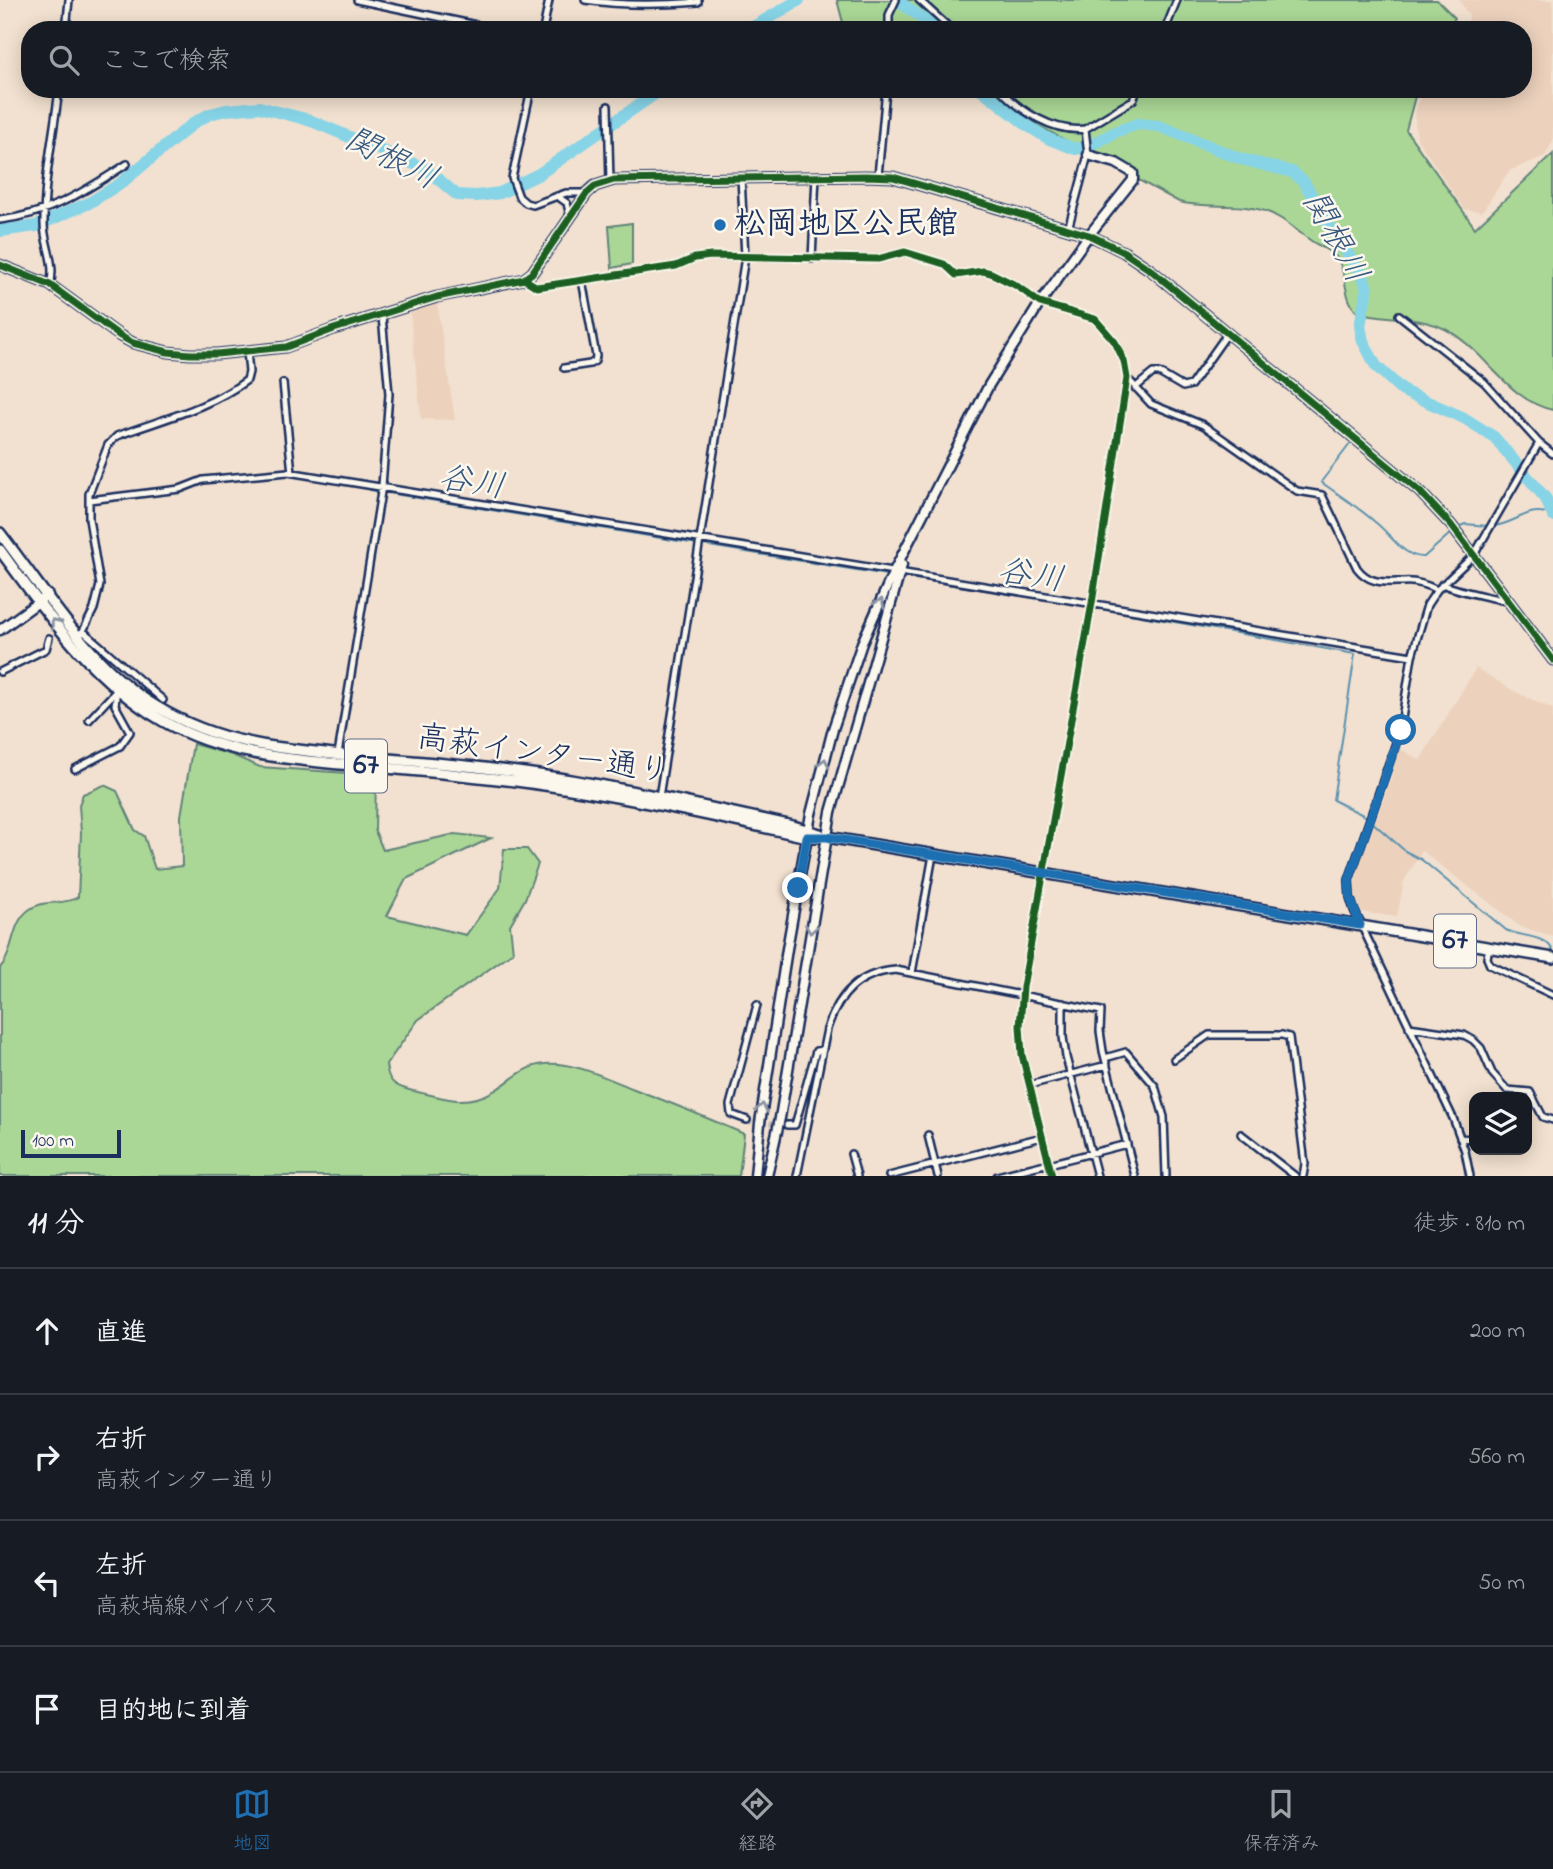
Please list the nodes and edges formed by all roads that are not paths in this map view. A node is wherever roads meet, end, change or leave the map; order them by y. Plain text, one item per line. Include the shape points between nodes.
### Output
1 (69, 0) edge
2 (357, 0) edge
3 (549, 0) edge
4 (585, 0) edge
5 (698, 0) edge
6 (896, 0) edge
7 (919, 0) edge
8 (1177, 0) edge
9 (67, 21) edge
10 (443, 21) edge
11 (545, 21) edge
12 (889, 21) edge
13 (942, 21) edge
14 (1169, 21) edge
15 (58, 98) edge
16 (529, 98) edge
17 (885, 98) edge
18 (1011, 98) edge
19 (1134, 98) edge
20 (608, 106) dead end
21 (1085, 132) junction
22 (1088, 153) junction
23 (127, 164) dead end
24 (816, 176) junction
25 (878, 176) junction
26 (741, 177) junction
27 (610, 181) junction
28 (587, 193) junction
29 (557, 196) junction
30 (44, 210) junction
31 (570, 217) junction
32 (0, 220) edge
33 (1068, 229) junction
34 (1088, 235) junction
35 (746, 257) junction
36 (812, 259) junction
37 (0, 265) edge
38 (524, 279) junction
39 (582, 280) junction
40 (50, 285) junction
41 (1040, 303) junction
42 (1399, 315) dead end
43 (382, 316) junction
44 (1227, 334) junction
45 (247, 350) junction
46 (564, 368) dead end
47 (1127, 378) junction
48 (283, 383) dead end
49 (1135, 388) junction
50 (1539, 443) junction
51 (1553, 454) edge
52 (292, 473) junction
53 (383, 486) junction
54 (89, 499) junction
55 (0, 533) edge
56 (701, 539) junction
57 (0, 550) edge
58 (1474, 555) junction
59 (897, 571) junction
60 (1443, 584) junction
61 (1437, 590) junction
62 (48, 595) junction
63 (38, 602) junction
64 (1092, 603) junction
65 (1511, 603) junction
66 (0, 629) edge
67 (81, 633) junction
68 (49, 638) dead end
69 (1412, 656) junction
70 (1553, 660) edge
71 (0, 672) edge
72 (132, 673) junction
73 (120, 686) junction
74 (163, 700) dead end
75 (89, 720) dead end
76 (338, 754) junction
77 (75, 769) dead end
78 (659, 800) junction
79 (808, 833) junction
80 (827, 837) junction
81 (933, 855) junction
82 (1044, 873) junction
83 (1360, 925) junction
84 (1489, 947) junction
85 (1551, 957) edge
86 (912, 973) junction
87 (1023, 995) junction
88 (1553, 995) edge
89 (1063, 1003) junction
90 (757, 1005) dead end
91 (1409, 1027) junction
92 (823, 1050) junction
93 (1105, 1058) junction
94 (1174, 1059) dead end
95 (1107, 1065) junction
96 (1070, 1074) junction
97 (1030, 1085) junction
98 (747, 1120) dead end
99 (1553, 1120) edge
100 (788, 1125) dead end
101 (1241, 1134) dead end
102 (928, 1135) dead end
103 (1042, 1137) junction
104 (1460, 1138) junction
105 (1469, 1139) edge
106 (1127, 1144) junction
107 (1091, 1153) junction
108 (851, 1154) dead end
109 (1049, 1163) junction
110 (935, 1164) junction
111 (755, 1176) edge
112 (767, 1176) edge
113 (797, 1176) edge
114 (856, 1176) edge
115 (889, 1176) edge
116 (938, 1176) edge
117 (997, 1176) edge
118 (1052, 1176) edge
119 (1097, 1176) edge
120 (1135, 1176) edge
121 (1166, 1176) edge
122 (1295, 1176) edge
123 (1303, 1176) edge
124 (1471, 1176) edge

1 - 9 street
2 - 10 street
3 - 11 street
4 - 5 street via 667,5
6 - 12 street
7 - 13 street
8 - 14 street
15 - 30 street
16 - 29 street via 512,178 526,204
17 - 25 street
18 - 21 street via 1055,127
19 - 21 street
20 - 27 street
21 - 22 street
22 - 33 street
22 - 34 street via 1116,163 1134,176
23 - 30 street via 64,203
24 - 25 street
24 - 26 street
24 - 36 street
25 - 33 street via 911,181
26 - 27 street
26 - 35 street
27 - 28 street
28 - 29 street
28 - 31 street
29 - 31 street via 567,203
30 - 32 street
30 - 40 street via 43,233 54,273
31 - 38 street
33 - 34 street
34 - 41 street
34 - 44 street via 1139,262
35 - 36 street
35 - 39 street via 695,258 676,266
35 - 56 street
36 - 41 street via 878,260 905,252 944,264 956,275 983,271 999,276
37 - 40 street
38 - 39 street via 534,287
38 - 43 street via 437,297
39 - 46 street via 595,361
40 - 45 street via 120,336 148,348 190,354
41 - 47 street via 1095,319 1115,342
41 - 59 street via 970,419
42 - 50 street via 1484,382
43 - 45 street via 286,347
43 - 53 street via 389,394
44 - 49 street via 1191,386 1183,387 1153,373
44 - 58 street via 1420,492
45 - 54 street via 249,372 239,386 214,402 117,436 108,445
47 - 49 street
47 - 64 street
48 - 52 street
49 - 61 street via 1151,404 1203,425 1297,491 1322,495 1364,577
50 - 51 street
50 - 58 street
52 - 53 street
52 - 54 street via 246,474 203,480 180,489
53 - 56 street
53 - 76 street
54 - 67 street via 100,585
55 - 62 main road, 高萩インター通り / 67
56 - 59 street
56 - 78 street
57 - 63 main road, 高萩インター通り / 67
58 - 60 street
58 - 65 street
59 - 64 street
79 -> 59 street via 849,680
59 - 80 street
60 - 61 street
60 - 65 street
61 - 69 street via 1427,605
62 - 63 street
62 - 67 main road, 高萩インター通り / 67
63 - 66 street
73 -> 63 main road, 高萩インター通り / 67 via 70,642
64 - 69 street
64 - 82 street
65 - 70 street
67 - 72 street
67 - 73 main road, 高萩インター通り / 67
68 - 71 street via 46,649
69 - 83 street via 1402,723 1349,880
72 - 73 street
72 - 74 street
73 - 75 street
73 - 76 main road, 高萩インター通り / 67 via 209,733 251,745
73 - 77 street via 115,705 130,732 120,746
73 - 78 main road, 高萩インター通り / 67 via 142,708 184,731 251,753
76 - 78 main road, 高萩インター通り / 67 via 515,772
78 - 79 main road, 高萩インター通り / 67
79 - 80 main road, 高萩インター通り / 67
111 -> 79 street via 782,975
80 - 81 main road, 高萩インター通り / 67
80 -> 112 street
81 - 82 main road, 高萩インター通り / 67
81 - 86 street
82 - 83 main road, 高萩インター通り / 67
82 - 87 street
83 - 84 main road, 高萩インター通り / 67
83 - 91 street
84 - 85 main road, 高萩インター通り / 67
84 - 88 street via 1490,965
86 - 87 street
86 - 92 street via 873,974 842,996
87 - 89 street
87 - 97 street via 1020,1040
89 - 93 street via 1101,1011
89 - 96 street
90 - 98 street via 730,1105 731,1114
91 - 99 street via 1473,1040 1507,1090 1530,1092 1543,1117
91 - 104 street
92 - 100 street via 816,1051 795,1125
92 - 113 street
93 - 95 street
93 - 121 street via 1126,1052 1154,1084 1164,1117
94 - 123 street via 1209,1035 1289,1037
95 - 96 street
95 - 106 street
96 - 97 street
96 - 107 street
97 - 103 street
101 - 122 street
102 - 110 street
103 - 109 street
103 - 110 street
104 - 105 street
104 - 124 street
106 - 107 street
106 - 120 street
107 - 109 street
107 - 119 street
108 - 114 street
109 - 117 street
109 - 118 street
110 - 115 street
110 - 116 street

